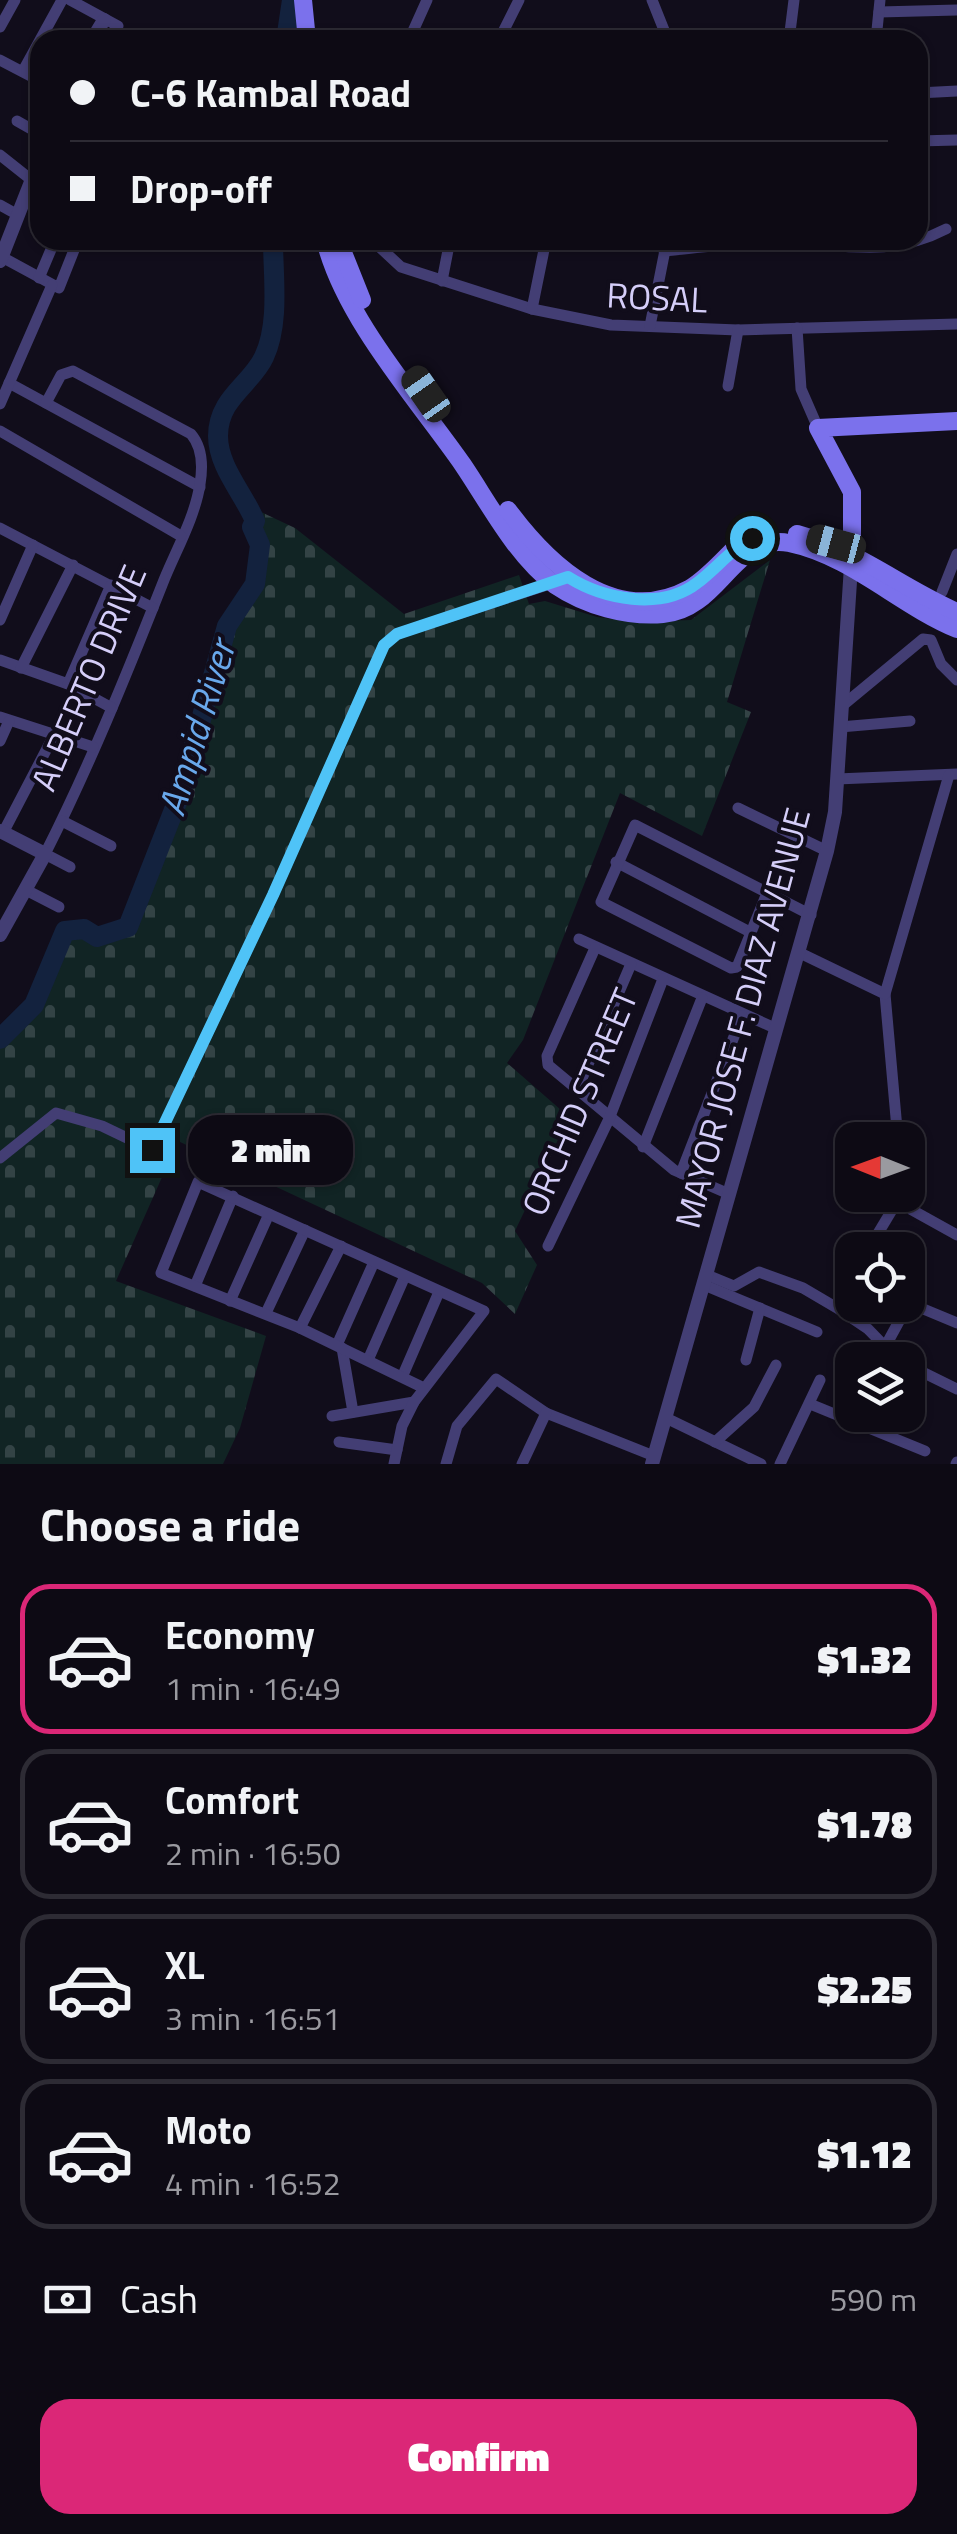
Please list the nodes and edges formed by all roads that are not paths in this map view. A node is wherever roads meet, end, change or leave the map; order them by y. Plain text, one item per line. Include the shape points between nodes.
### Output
1 (15, 0) edge
2 (62, 0) edge
3 (70, 0) edge
4 (303, 0) edge
5 (314, 0) edge
6 (427, 0) edge
7 (519, 0) edge
8 (652, 0) edge
9 (794, 0) edge
10 (880, 6) edge
11 (957, 10) edge
12 (111, 23) joint
13 (0, 26) edge
14 (46, 30) edge
15 (103, 30) edge
16 (306, 30) edge
17 (316, 30) edge
18 (414, 30) edge
19 (503, 30) edge
20 (664, 30) edge
21 (791, 30) edge
22 (30, 58) edge
23 (0, 60) edge
24 (23, 71) junction
25 (30, 75) edge
26 (957, 90) edge
27 (928, 92) edge
28 (17, 120) dead end
29 (30, 128) edge
30 (928, 140) edge
31 (957, 140) edge
32 (0, 155) edge
33 (30, 179) edge
34 (30, 190) edge
35 (0, 205) edge
36 (18, 215) junction
37 (946, 229) dead end
38 (928, 238) edge
39 (51, 250) edge
40 (74, 250) edge
41 (328, 250) edge
42 (342, 250) edge
43 (380, 250) edge
44 (448, 250) edge
45 (544, 250) edge
46 (664, 250) edge
47 (1, 258) edge
48 (39, 278) junction
49 (442, 281) junction
50 (52, 285) junction
51 (532, 309) junction
52 (957, 324) edge
53 (650, 326) junction
54 (797, 328) junction
55 (738, 330) junction
56 (9, 383) junction
57 (728, 386) dead end
58 (46, 403) junction
59 (0, 404) edge
60 (957, 421) edge
61 (818, 428) junction
62 (0, 431) edge
63 (200, 487) junction
64 (0, 528) edge
65 (181, 536) junction
66 (33, 545) junction
67 (957, 554) edge
68 (852, 559) junction
69 (72, 565) junction
70 (561, 580) junction
71 (110, 585) junction
72 (942, 592) dead end
73 (153, 608) junction
74 (957, 612) edge
75 (0, 620) edge
76 (957, 629) edge
77 (0, 660) edge
78 (22, 668) junction
79 (957, 680) edge
80 (68, 684) junction
81 (842, 706) junction
82 (112, 708) junction
83 (5, 719) edge
84 (910, 721) dead end
85 (840, 727) junction
86 (54, 735) junction
87 (0, 740) edge
88 (92, 747) junction
89 (953, 774) edge
90 (837, 779) junction
91 (738, 808) dead end
92 (62, 821) junction
93 (2, 832) edge
94 (111, 846) dead end
95 (827, 851) junction
96 (44, 854) junction
97 (616, 862) junction
98 (70, 867) dead end
99 (26, 890) junction
100 (767, 893) junction
101 (59, 907) dead end
102 (811, 916) junction
103 (748, 931) junction
104 (0, 935) edge
105 (579, 939) dead end
106 (594, 948) junction
107 (800, 953) junction
108 (630, 964) junction
109 (663, 980) junction
110 (885, 994) junction
111 (702, 998) junction
112 (742, 1016) junction
113 (777, 1029) junction
114 (576, 1090) junction
115 (609, 1119) junction
116 (896, 1122) edge
117 (642, 1147) junction
118 (0, 1158) edge
119 (681, 1173) junction
120 (729, 1194) junction
121 (233, 1196) junction
122 (916, 1212) edge
123 (270, 1214) junction
124 (305, 1230) junction
125 (957, 1235) edge
126 (340, 1246) junction
127 (548, 1246) dead end
128 (374, 1262) junction
129 (405, 1276) junction
130 (705, 1280) junction
131 (195, 1286) junction
132 (439, 1292) junction
133 (230, 1301) junction
134 (760, 1308) junction
135 (266, 1313) junction
136 (957, 1323) edge
137 (300, 1328) junction
138 (817, 1332) dead end
139 (880, 1342) edge
140 (887, 1342) edge
141 (339, 1346) junction
142 (368, 1360) junction
143 (746, 1360) dead end
144 (776, 1365) dead end
145 (925, 1373) edge
146 (403, 1375) junction
147 (820, 1380) dead end
148 (424, 1388) junction
149 (957, 1389) edge
150 (414, 1402) junction
151 (810, 1404) junction
152 (353, 1412) junction
153 (546, 1413) junction
154 (332, 1416) dead end
155 (666, 1418) junction
156 (339, 1442) dead end
157 (715, 1442) junction
158 (396, 1450) junction
159 (925, 1451) dead end
160 (654, 1460) edge
161 (394, 1464) edge
162 (446, 1464) edge
163 (522, 1464) edge
164 (761, 1464) edge
165 (780, 1464) edge

1 - 13 street
2 - 14 street
3 - 12 street
4 - 16 main road
5 - 17 main road
6 - 18 street
7 - 19 street
8 - 20 street
9 - 21 street
10 - 11 street
12 - 15 street
22 - 24 street
23 - 24 street
24 - 25 street
26 - 27 street
28 - 29 street
30 - 31 street
32 - 33 street
34 - 36 street
35 - 36 street
36 - 47 street
37 - 38 street
39 - 48 street
40 - 50 street via 60,286
41 - 70 main road via 341,286 373,337 528,558
42 - 70 main road via 382,331
43 - 49 street, ROSAL
44 - 49 street
45 - 51 street
46 - 53 street
47 - 48 street
48 - 50 street
49 - 51 street, ROSAL
50 - 56 street
51 - 53 street, ROSAL
52 - 54 street, ROSAL
53 - 55 street, ROSAL
54 - 55 street, ROSAL
54 - 61 street via 802,389
55 - 57 street
56 - 58 street
56 - 59 street
58 - 63 street
58 - 63 street via 62,374 73,371 191,434 200,444
60 - 61 main road
61 - 68 main road, MAYOR JOSE F. DIAZ AVENUE via 852,492
62 - 65 street
63 - 65 street, ALBERTO DRIVE
64 - 66 street
65 - 73 street, ALBERTO DRIVE
66 - 69 street
66 - 75 street
67 - 72 street
68 - 70 main road via 792,532 762,534 686,590 645,599
68 - 74 main road
68 - 76 main road via 913,609
68 - 81 street, MAYOR JOSE F. DIAZ AVENUE
69 - 71 street
69 - 78 street
70 - 118 street via 397,634 384,645 152,1150 56,1112
71 - 73 street
71 - 80 street
73 - 82 street, ALBERTO DRIVE
77 - 78 street
78 - 80 street
79 - 81 street via 928,638
80 - 82 street
81 - 85 street, MAYOR JOSE F. DIAZ AVENUE
82 - 88 street, ALBERTO DRIVE
83 - 86 street
83 - 87 street
84 - 85 street
85 - 90 street, MAYOR JOSE F. DIAZ AVENUE
86 - 88 street
86 - 93 street
88 - 92 street, ALBERTO DRIVE
89 - 90 street
89 - 110 street
90 - 95 street, MAYOR JOSE F. DIAZ AVENUE
91 - 95 street
92 - 94 street
92 - 96 street, ALBERTO DRIVE
93 - 96 street
95 - 102 street, MAYOR JOSE F. DIAZ AVENUE
96 - 98 street
96 - 99 street, ALBERTO DRIVE
97 - 100 street via 637,826
97 - 103 street
97 - 103 street via 602,906 732,968
99 - 101 street
99 - 104 street, ALBERTO DRIVE
100 - 102 street
100 - 103 street
102 - 107 street, MAYOR JOSE F. DIAZ AVENUE
105 - 106 street
106 - 108 street
106 - 114 street via 546,1056
107 - 110 street
107 - 113 street, MAYOR JOSE F. DIAZ AVENUE
108 - 109 street
108 - 114 street
109 - 111 street
109 - 115 street, ORCHID STREET
110 - 116 street
111 - 112 street
111 - 117 street
112 - 113 street
112 - 119 street
113 - 120 street, MAYOR JOSE F. DIAZ AVENUE
114 - 115 street
115 - 117 street
115 - 127 street, ORCHID STREET
117 - 119 street
119 - 120 street
120 - 130 street, MAYOR JOSE F. DIAZ AVENUE
121 - 123 street
121 - 131 street
121 - 131 street via 198,1182 161,1273
122 - 125 street
123 - 124 street
123 - 133 street
124 - 126 street
124 - 135 street
126 - 128 street
126 - 137 street
128 - 129 street
128 - 141 street
129 - 132 street
129 - 142 street
130 - 134 street
130 - 139 street via 734,1286 759,1272 803,1288
130 - 155 street, MAYOR JOSE F. DIAZ AVENUE
131 - 133 street
132 - 146 street
132 - 148 street via 484,1314
133 - 135 street
134 - 138 street
134 - 143 street
135 - 137 street
136 - 140 street via 909,1303
137 - 141 street
141 - 142 street
141 - 152 street
142 - 146 street
144 - 157 street via 754,1406
145 - 149 street
146 - 148 street
147 - 151 street
148 - 150 street
150 - 152 street
150 - 158 street
151 - 159 street
151 - 165 street
152 - 154 street
153 - 160 street
153 - 162 street via 492,1380 457,1426
153 - 163 street
155 - 157 street
155 - 160 street, MAYOR JOSE F. DIAZ AVENUE
156 - 158 street
157 - 164 street
158 - 161 street

